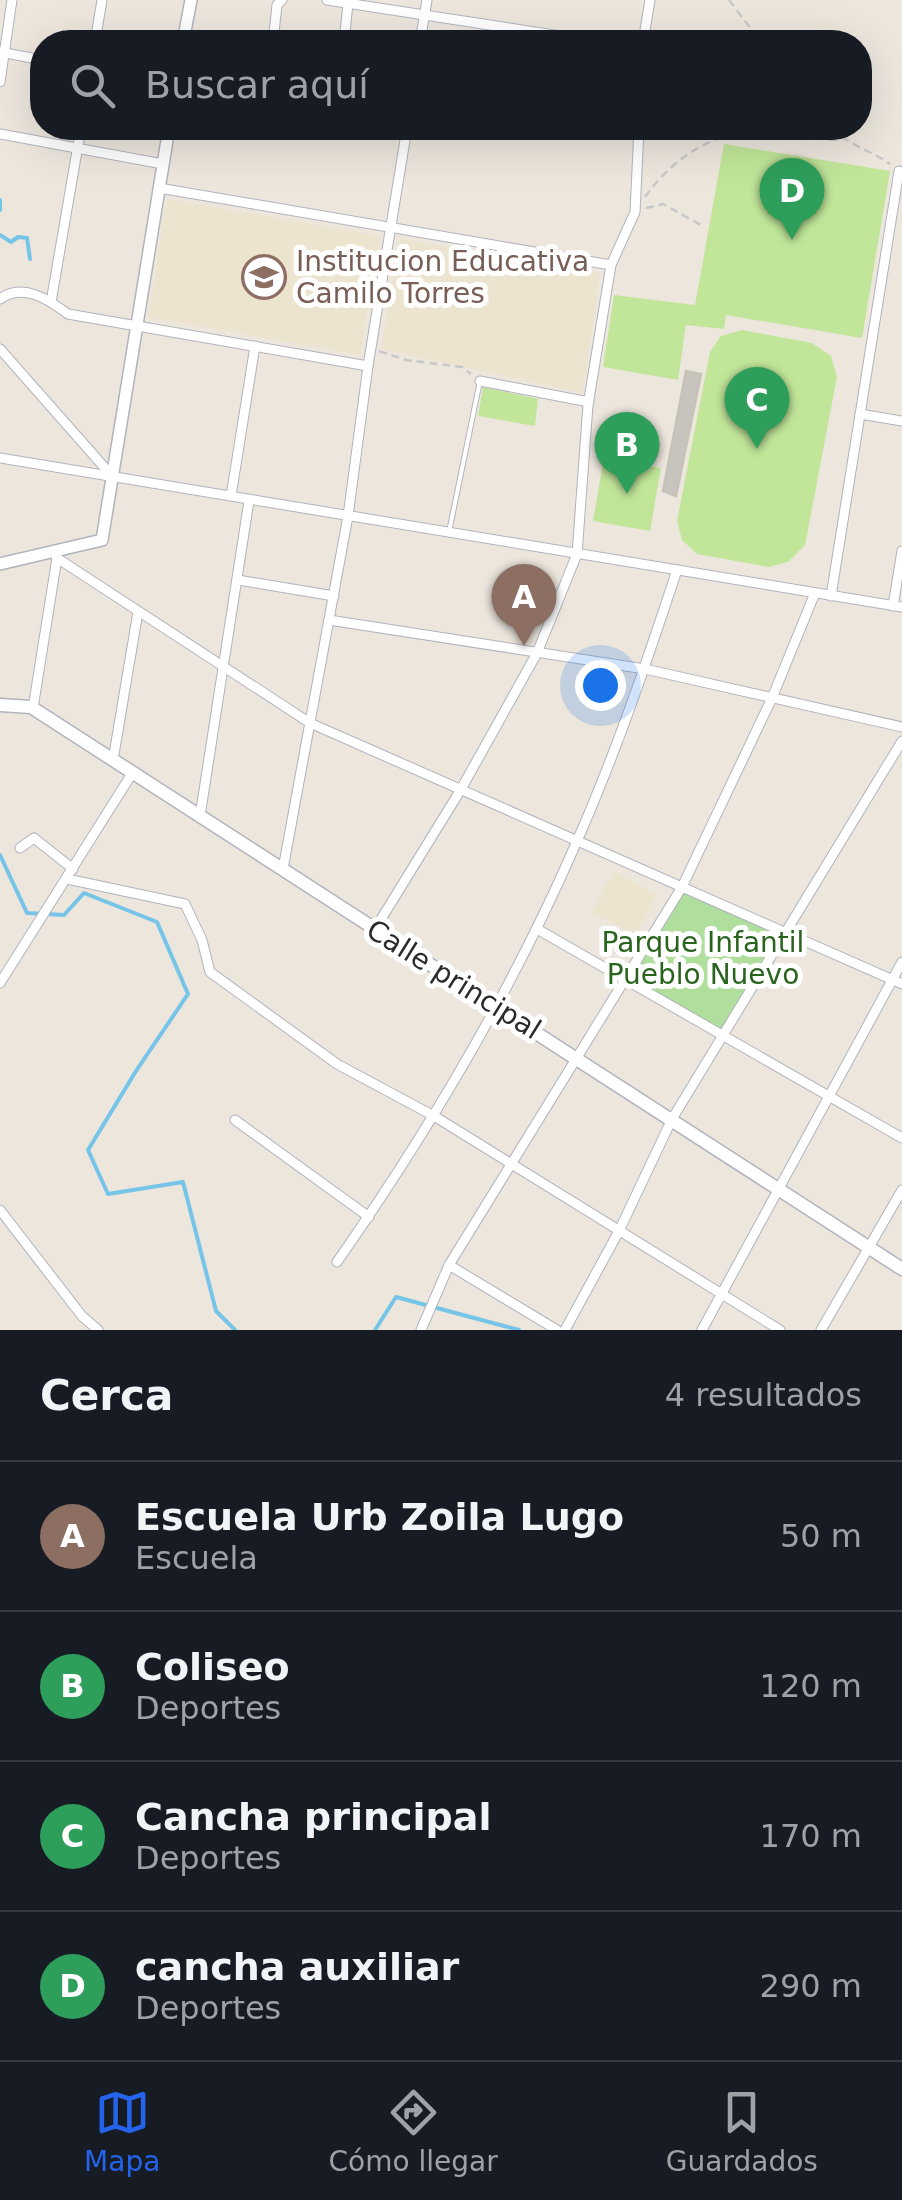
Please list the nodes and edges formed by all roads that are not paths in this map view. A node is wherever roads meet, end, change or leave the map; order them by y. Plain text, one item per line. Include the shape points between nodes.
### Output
1 (12, 0) edge
2 (102, 0) edge
3 (190, 0) edge
4 (282, 0) edge
5 (327, 0) edge
6 (427, 0) edge
7 (650, 0) edge
8 (348, 2) edge
9 (424, 16) junction
10 (97, 30) edge
11 (186, 30) edge
12 (274, 30) edge
13 (345, 30) edge
14 (422, 30) edge
15 (519, 30) edge
16 (646, 30) edge
17 (2, 52) edge
18 (30, 58) edge
19 (0, 82) edge
20 (0, 134) edge
21 (30, 139) edge
22 (39, 140) edge
23 (79, 140) edge
24 (167, 140) edge
25 (405, 140) edge
26 (638, 140) edge
27 (78, 146) junction
28 (163, 164) junction
29 (899, 171) road end
30 (159, 188) junction
31 (392, 228) junction
32 (611, 265) junction
33 (0, 299) edge
34 (51, 302) junction
35 (136, 326) junction
36 (255, 346) junction
37 (0, 350) edge
38 (368, 366) junction
39 (480, 381) joint
40 (589, 402) junction
41 (860, 414) junction
42 (902, 421) edge
43 (0, 458) edge
44 (112, 476) junction
45 (231, 496) junction
46 (249, 501) junction
47 (348, 516) junction
48 (449, 532) junction
49 (902, 551) edge
50 (577, 554) junction
51 (55, 555) junction
52 (0, 564) edge
53 (677, 570) junction
54 (238, 580) junction
55 (815, 593) junction
56 (334, 596) junction
57 (831, 596) junction
58 (898, 607) edge
59 (138, 612) junction
60 (329, 620) junction
61 (538, 653) junction
62 (644, 669) junction
63 (224, 670) junction
64 (772, 698) junction
65 (0, 705) edge
66 (33, 708) junction
67 (310, 723) junction
68 (902, 727) edge
69 (902, 741) edge
70 (112, 760) junction
71 (133, 772) junction
72 (460, 791) junction
73 (200, 816) junction
74 (578, 839) junction
75 (20, 848) dead end
76 (73, 869) junction
77 (282, 869) junction
78 (66, 879) junction
79 (682, 886) junction
80 (375, 929) junction
81 (536, 929) junction
82 (784, 932) junction
83 (902, 962) edge
84 (624, 979) junction
85 (0, 982) edge
86 (897, 982) edge
87 (497, 1006) junction
88 (724, 1036) junction
89 (576, 1057) junction
90 (829, 1096) junction
91 (434, 1116) junction
92 (672, 1119) junction
93 (235, 1120) dead end
94 (902, 1138) edge
95 (510, 1163) junction
96 (779, 1189) junction
97 (902, 1190) edge
98 (0, 1210) edge
99 (369, 1217) junction
100 (619, 1230) junction
101 (869, 1247) junction
102 (337, 1262) dead end
103 (449, 1264) junction
104 (902, 1269) edge
105 (722, 1294) junction
106 (98, 1330) edge
107 (421, 1330) edge
108 (561, 1330) edge
109 (702, 1330) edge
110 (780, 1330) edge
111 (821, 1330) edge

1 - 17 street
2 - 10 street
3 - 11 street
4 - 12 street
5 - 8 street
6 - 9 street
7 - 16 street
8 - 9 street
8 - 13 street
9 - 14 street
9 - 15 street
17 - 18 street
17 - 19 street
20 - 21 street
22 - 27 street
23 - 27 street
24 - 28 street
25 - 31 street
26 - 32 street via 635,212
27 - 28 street
27 - 34 street
28 - 30 street
29 - 41 street
30 - 31 street
30 - 35 street
31 - 32 street
31 - 38 street
32 - 40 street
33 - 34 street via 38,293
34 - 35 street via 68,314
35 - 36 street
35 - 44 street
36 - 38 street
36 - 45 street
37 - 44 street
38 - 47 street
39 - 40 street
39 - 48 lane
40 - 50 street
41 - 42 street
41 - 57 street
43 - 44 street
44 - 45 street
44 - 51 street via 102,540
45 - 46 street
46 - 47 street
46 - 54 street
47 - 48 street
47 - 56 street
48 - 50 street
49 - 58 street
50 - 53 street
50 - 61 street
51 - 52 street
51 - 59 street
51 - 66 street
53 - 55 street
53 - 62 street
54 - 56 street
54 - 63 street
55 - 57 street
55 - 64 street
56 - 60 street
57 - 58 street
59 - 63 street
59 - 70 street
60 - 61 street
60 - 67 street
61 - 62 street
61 - 72 street
62 - 64 street
62 - 74 street
63 - 67 street
63 - 73 street
64 - 68 street
64 - 79 street
65 - 66 main road, Calle principal
66 - 70 main road, Calle principal
67 - 72 street
67 - 77 street
69 - 82 street
70 - 71 main road, Calle principal
71 - 73 main road, Calle principal
71 - 76 street
72 - 74 street
72 - 80 street
73 - 77 main road, Calle principal
74 - 79 street
74 - 81 street
75 - 76 street via 34,838
76 - 78 street
77 - 80 main road, Calle principal
78 - 85 street
78 - 91 street via 185,904 210,972 337,1064
79 - 82 street
79 - 84 street
80 - 87 main road, Calle principal
81 - 84 street
81 - 87 street
82 - 86 street
82 - 88 street
83 - 86 street
84 - 88 street
84 - 89 street
86 - 90 street
87 - 89 main road, Calle principal
87 - 91 street
88 - 90 street
88 - 92 street
89 - 92 main road, Calle principal
89 - 95 street
90 - 94 street
90 - 96 street
91 - 95 street
91 - 99 street
92 - 96 main road, Calle principal
92 - 100 street
93 - 99 street
95 - 100 street
95 - 103 street
96 - 101 main road, Calle principal
96 - 105 street
97 - 101 street
98 - 106 street
99 - 102 street
100 - 105 street
100 - 108 street
101 - 104 main road, Calle principal
101 - 111 street
103 - 107 street
103 - 108 street
105 - 109 street
105 - 110 street

